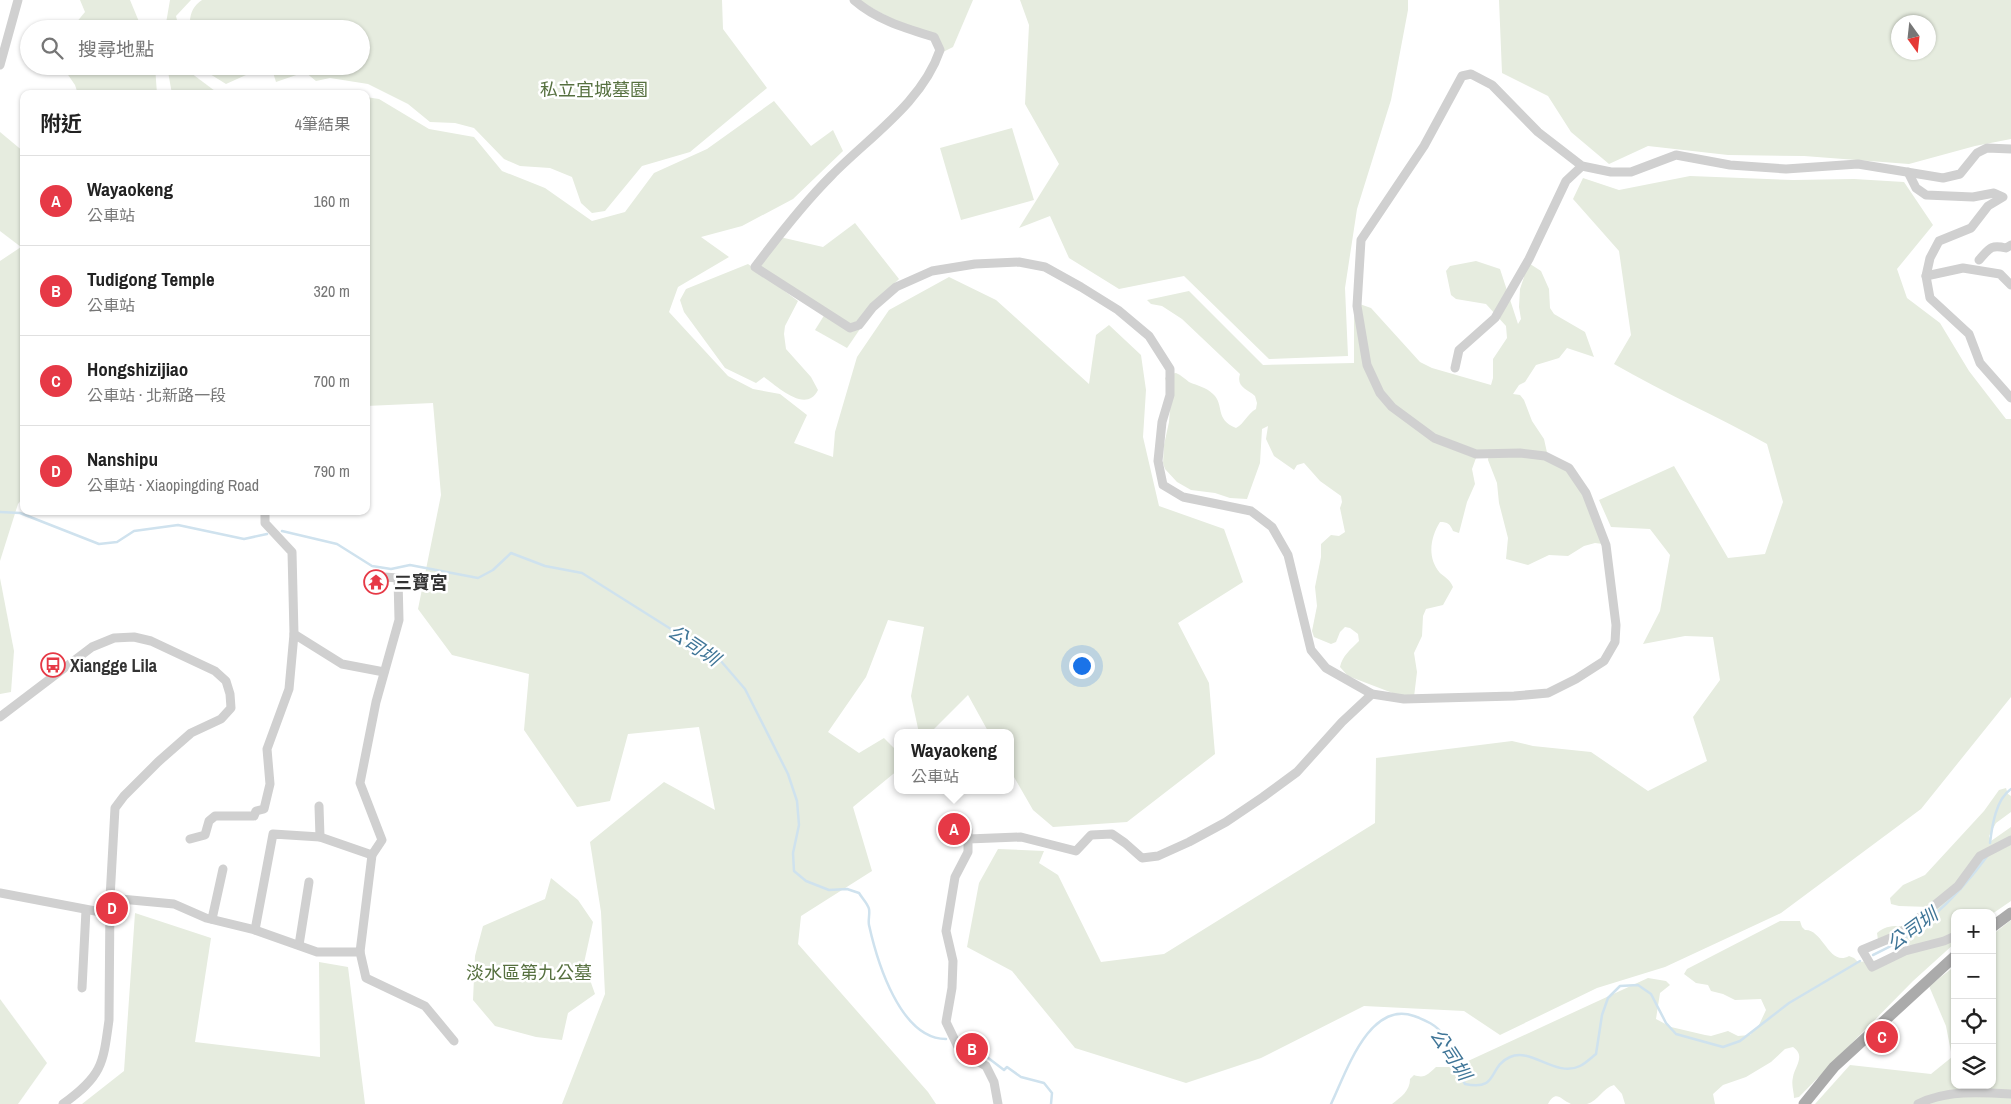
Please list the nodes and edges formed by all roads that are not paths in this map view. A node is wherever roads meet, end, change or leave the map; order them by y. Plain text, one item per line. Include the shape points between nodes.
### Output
1 (18, 0) edge
2 (854, 0) edge
3 (0, 65) edge
4 (2011, 149) edge
5 (1582, 166) junction
6 (1908, 172) junction
7 (2007, 196) edge
8 (2011, 245) edge
9 (1979, 260) dead end
10 (1926, 276) junction
11 (2011, 285) edge
12 (1455, 368) dead end
13 (2011, 398) edge
14 (265, 515) edge
15 (371, 576) dead end
16 (294, 634) junction
17 (384, 672) junction
18 (1372, 694) junction
19 (0, 717) edge
20 (319, 806) dead end
21 (945, 819) dead end
22 (320, 837) junction
23 (190, 839) dead end
24 (968, 840) junction
25 (2011, 840) edge
26 (372, 855) junction
27 (223, 869) dead end
28 (309, 882) dead end
29 (0, 893) edge
30 (110, 898) junction
31 (86, 910) junction
32 (111, 914) junction
33 (212, 919) junction
34 (255, 930) junction
35 (1951, 938) edge
36 (299, 945) junction
37 (360, 952) junction
38 (1951, 960) edge
39 (82, 988) dead end
40 (454, 1041) dead end
41 (2011, 1094) edge
42 (63, 1104) edge
43 (998, 1104) edge
44 (1804, 1104) edge
45 (1918, 1104) edge

1 - 3 street
2 - 18 street via 896,26 934,37 940,50 934,66 907,103 831,176 794,216 755,267 850,328 859,324 896,287 932,271 975,264 1019,262 1045,267 1118,310 1149,336 1170,369 1170,395 1162,422 1158,461 1163,485 1183,497 1251,511 1272,528 1288,555 1311,650 1326,668
4 - 6 street via 1987,148 1977,153 1960,174 1943,178
5 - 6 street via 1610,172 1631,172 1676,155 1730,165 1786,170 1858,164
5 - 12 street via 1566,181 1529,259 1495,318 1459,350
5 - 18 street via 1538,132 1492,85 1471,74 1462,76 1424,146 1361,240 1357,306 1367,365 1380,393 1392,407 1434,438 1476,454 1545,456 1569,468 1586,493 1606,545 1616,625 1615,642 1604,661 1548,693 1404,699
6 - 7 street via 1916,188 1926,195 1994,193
7 - 10 street via 1988,206 1971,228 1939,241 1930,258
8 - 9 street via 1990,248
10 - 11 street via 1963,268 2000,274
10 - 13 street via 1930,298 1968,334 1980,364
14 - 16 street via 266,523 292,552
15 - 17 street via 398,578 398,620
16 - 17 street via 342,664
16 - 23 street via 289,689 267,749 270,784 264,809 254,816 214,816 205,835
17 - 26 street via 360,783 382,840
18 - 24 street via 1291,777 1226,822 1158,856 1142,858 1112,834 1092,835 1076,851 1020,837
19 - 30 street via 92,647 114,638 134,637 150,641 215,672 226,681 231,708 222,719 191,733 115,808
20 - 22 street
21 - 24 street via 968,830
22 - 26 street
22 - 34 street via 273,834
24 - 43 street via 968,852 955,877 946,931 953,961 946,1022 960,1051 986,1066 994,1082
25 - 35 street via 1980,856 1958,886 1898,935 1862,950 1872,967 1904,951
26 - 37 street
27 - 33 street
28 - 36 street
29 - 31 street
30 - 32 street
30 - 33 street via 174,904
31 - 32 street
31 - 39 street
32 - 42 street via 109,1020 101,1064 93,1079
33 - 34 street
34 - 36 street
36 - 37 street via 317,952
37 - 40 street via 366,978 425,1006
38 - 44 main road via 1834,1067
41 - 45 street via 1961,1093 1931,1098

